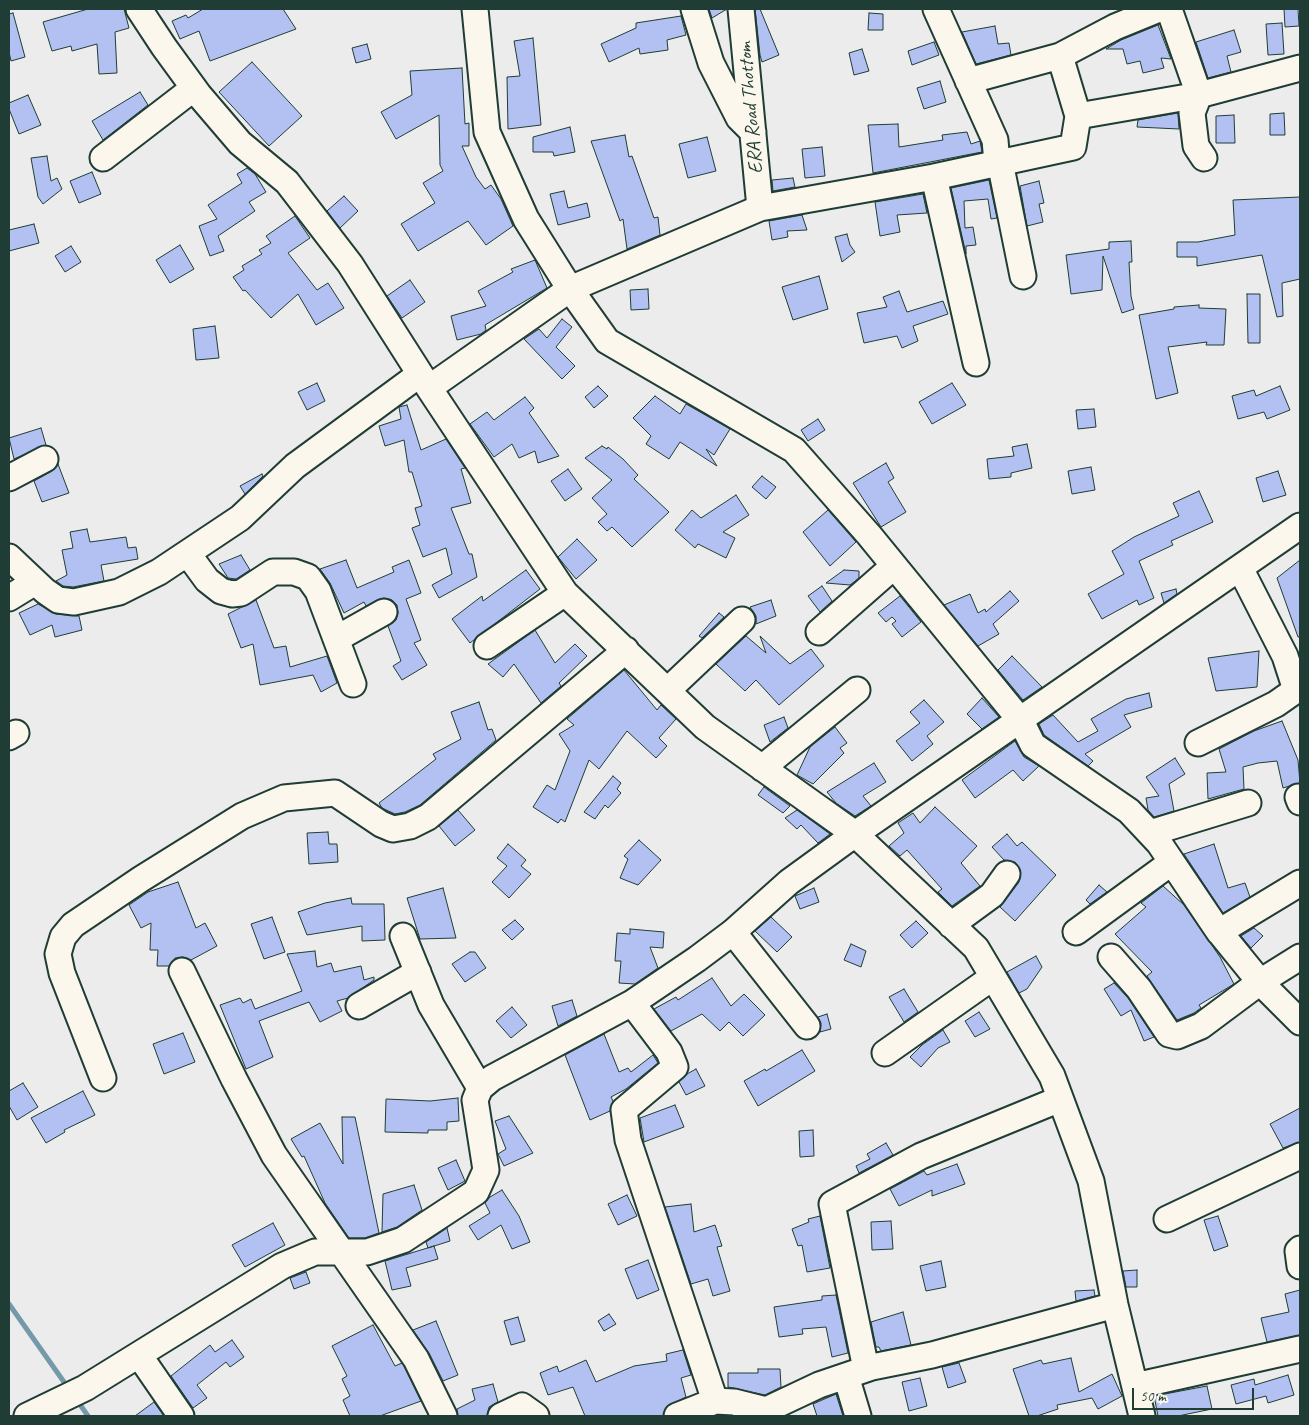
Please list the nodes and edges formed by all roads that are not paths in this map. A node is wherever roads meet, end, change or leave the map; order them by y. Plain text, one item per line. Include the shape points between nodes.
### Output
1 (139, 9) edge
2 (475, 9) edge
3 (694, 9) edge
4 (742, 9) edge
5 (936, 9) edge
6 (1159, 9) edge
7 (1169, 9) edge
8 (1060, 56) junction
9 (1300, 68) edge
10 (968, 81) junction
11 (194, 88) junction
12 (1199, 95) junction
13 (1078, 116) junction
14 (753, 132) junction
15 (103, 158) dead end
16 (1204, 158) dead end
17 (999, 163) junction
18 (934, 177) junction
19 (760, 208) junction
20 (1023, 276) dead end
21 (570, 289) junction
22 (976, 363) dead end
23 (425, 381) junction
24 (45, 459) dead end
25 (9, 478) edge
26 (1300, 526) edge
27 (188, 554) junction
28 (9, 557) edge
29 (894, 566) junction
30 (1240, 568) junction
31 (35, 582) junction
32 (564, 593) junction
33 (9, 598) edge
34 (384, 612) dead end
35 (742, 620) dead end
36 (819, 632) dead end
37 (336, 639) junction
38 (487, 646) dead end
39 (626, 650) junction
40 (353, 684) dead end
41 (668, 690) junction
42 (857, 690) dead end
43 (1021, 722) junction
44 (1198, 742) dead end
45 (762, 768) junction
46 (1248, 803) dead end
47 (1150, 833) junction
48 (855, 834) junction
49 (1172, 862) junction
50 (1007, 874) dead end
51 (1300, 884) edge
52 (951, 925) junction
53 (733, 932) junction
54 (1076, 932) dead end
55 (1219, 932) junction
56 (403, 936) dead end
57 (1111, 957) dead end
58 (1300, 957) edge
59 (182, 971) dead end
60 (418, 972) junction
61 (993, 977) junction
62 (1260, 982) junction
63 (632, 1003) junction
64 (359, 1006) dead end
65 (1300, 1022) edge
66 (807, 1026) dead end
67 (885, 1053) dead end
68 (103, 1078) dead end
69 (480, 1088) junction
70 (1060, 1099) junction
71 (1300, 1156) edge
72 (1167, 1219) dead end
73 (1300, 1249) edge
74 (340, 1250) junction
75 (1300, 1266) edge
76 (1115, 1305) junction
77 (1300, 1349) edge
78 (139, 1355) junction
79 (856, 1372) junction
80 (1135, 1386) junction
81 (715, 1401) junction
82 (27, 1416) edge
83 (181, 1416) edge
84 (444, 1416) edge
85 (501, 1416) edge
86 (536, 1416) edge
87 (677, 1416) edge
88 (858, 1416) edge
89 (1142, 1416) edge

1 - 11 street
2 - 21 street via 487,132 526,220
3 - 14 street via 711,63 739,118
4 - 14 street, ERA Road Thottom
5 - 10 street
6 - 8 street via 1115,27
7 - 12 street
8 - 10 street
8 - 13 street
9 - 12 street
10 - 17 street via 995,140
11 - 15 street
11 - 23 street via 240,143 287,182 350,264
12 - 13 street
12 - 16 street via 1192,114 1196,146
13 - 17 street via 1073,147
14 - 19 street, ERA Road Thottom
17 - 18 street
17 - 20 street
18 - 19 street
18 - 22 street
19 - 21 street
21 - 23 street
21 - 29 street via 602,347 794,450
23 - 27 street via 295,466 240,518
23 - 32 street
24 - 25 street
26 - 30 street
27 - 31 street via 119,592 74,602 58,600
27 - 37 street via 207,580 221,592 241,592 273,572 294,572 308,577 318,591
28 - 31 street
29 - 36 street
29 - 43 street
30 - 43 street
30 - 44 street via 1285,656 1296,690 1276,704
31 - 33 street
32 - 38 street
32 - 39 street
34 - 37 street
35 - 41 street
37 - 40 street
39 - 41 street
39 - 68 street via 428,817 410,826 394,829 381,824 335,793 284,798 242,816 73,925 63,937 58,954 62,973
41 - 45 street via 705,727
42 - 45 street
43 - 47 street via 1033,746 1129,811
43 - 48 street
45 - 48 street
46 - 47 street
47 - 49 street
48 - 52 street
48 - 53 street via 789,882
49 - 54 street
49 - 55 street
50 - 52 street via 992,895
51 - 55 street
52 - 61 street via 976,948
53 - 63 street
53 - 66 street
55 - 62 street
56 - 60 street
57 - 62 street via 1150,1004 1169,1034 1177,1036 1201,1026
58 - 62 street
59 - 74 street via 274,1155
60 - 64 street
60 - 69 street via 431,1005
61 - 67 street
61 - 70 street via 1052,1076
62 - 65 street
63 - 69 street via 492,1078
63 - 81 street via 669,1052 675,1067 624,1110 628,1140
69 - 74 street via 475,1100 476,1115 486,1170 476,1192 403,1240 367,1252
70 - 76 street via 1091,1181
70 - 79 street via 921,1156 832,1204
71 - 72 street
73 - 75 street
74 - 78 street via 314,1252 282,1266
74 - 84 street via 416,1359
76 - 79 street via 932,1355
76 - 80 street
77 - 80 street
78 - 82 street via 85,1388
78 - 83 street
79 - 81 street via 766,1410
79 - 88 street
80 - 89 street
81 - 87 street
85 - 86 street via 522,1406

